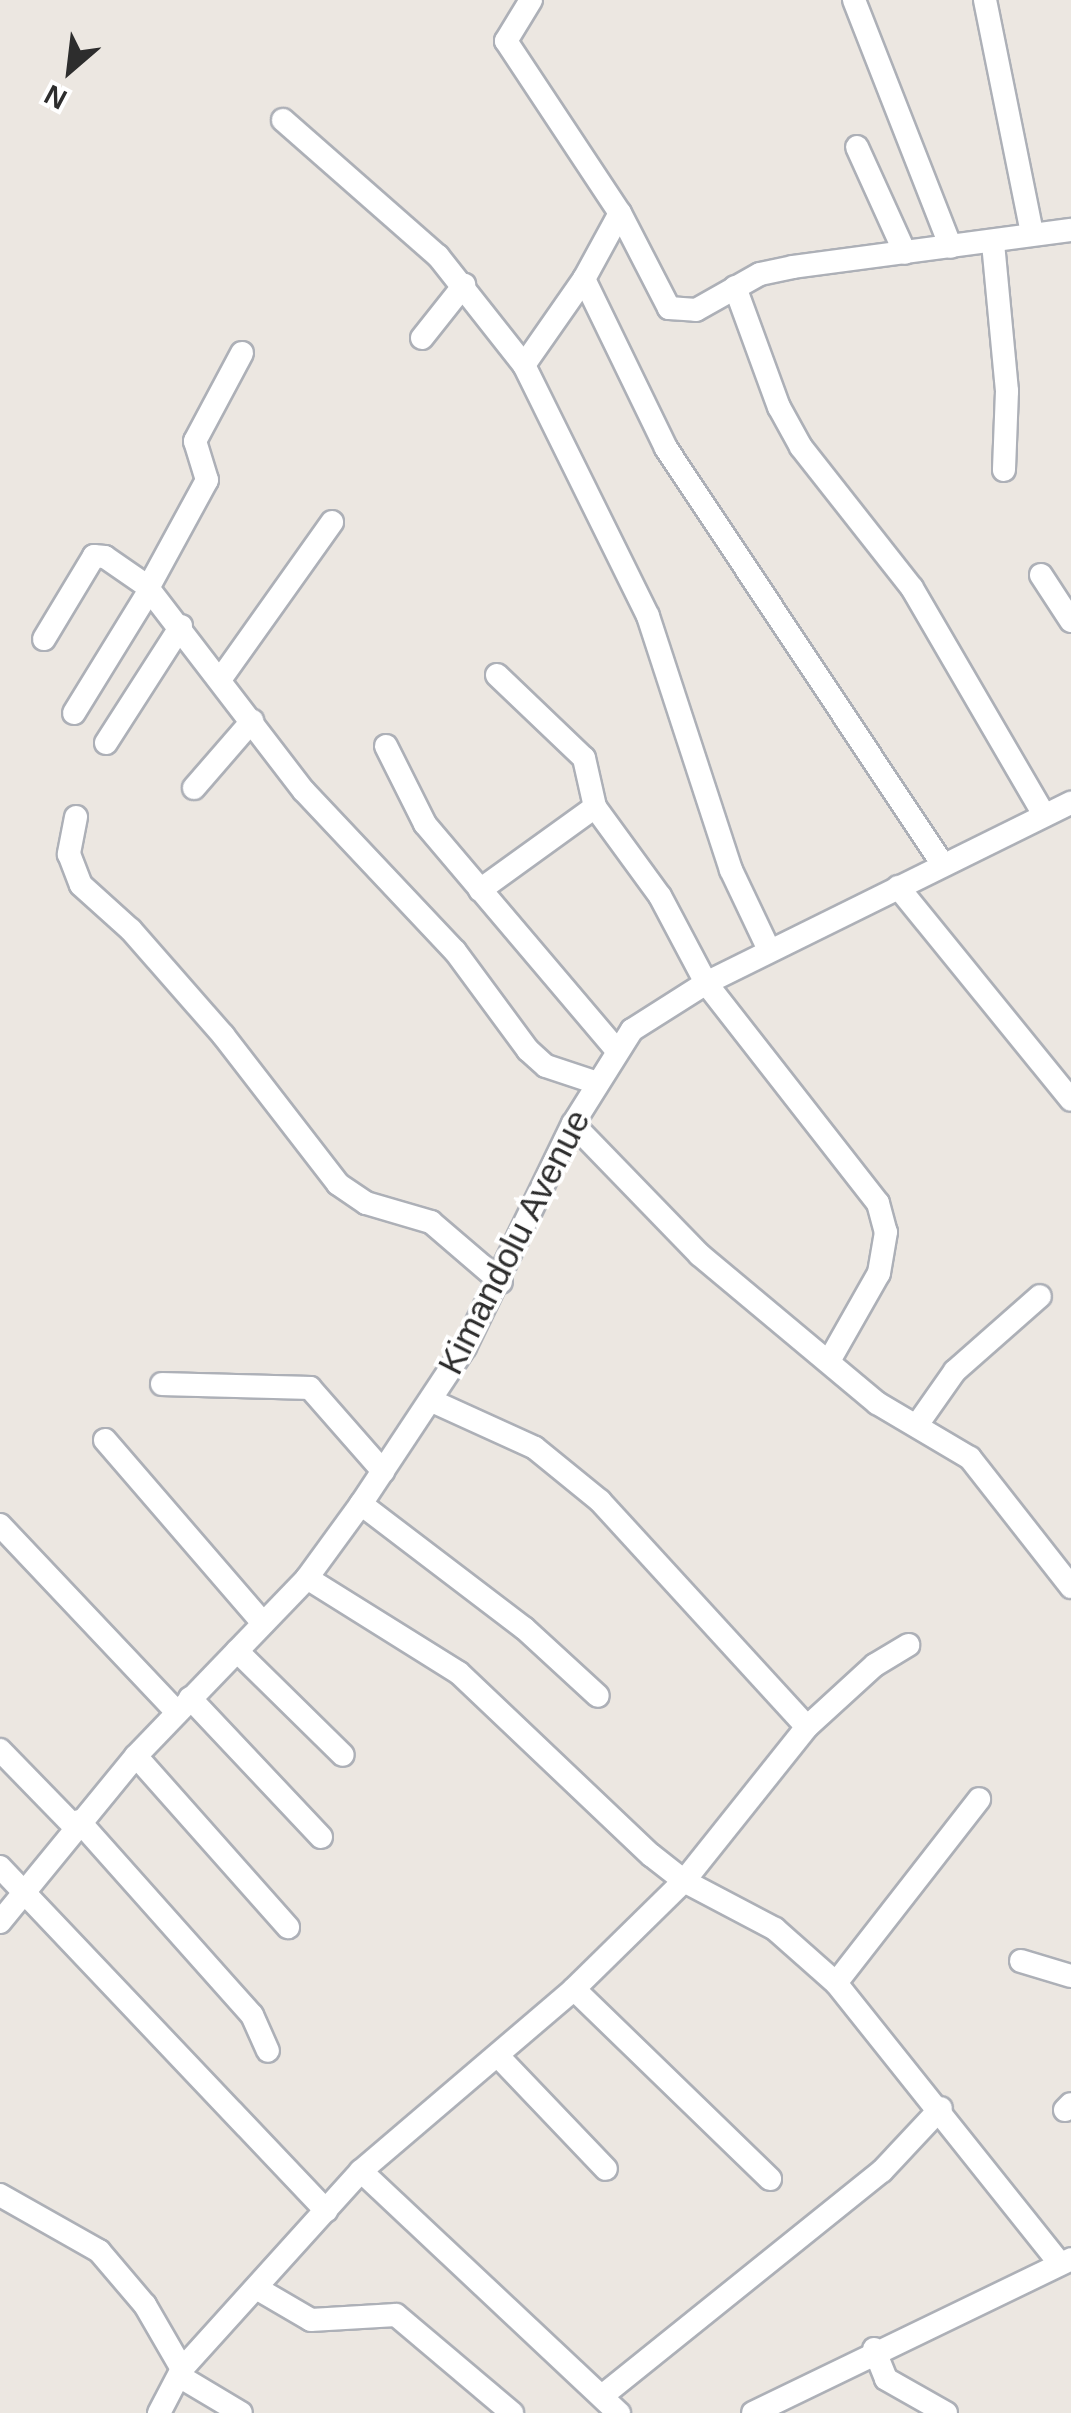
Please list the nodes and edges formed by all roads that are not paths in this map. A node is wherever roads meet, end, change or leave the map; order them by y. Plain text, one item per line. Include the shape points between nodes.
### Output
1 (531, 0) edge
2 (854, 0) edge
3 (985, 0) edge
4 (283, 120) dead end
5 (857, 147) dead end
6 (620, 212) junction
7 (1071, 230) edge
8 (1032, 234) junction
9 (993, 242) junction
10 (951, 247) junction
11 (905, 253) junction
12 (584, 279) junction
13 (464, 285) junction
14 (735, 287) junction
15 (422, 338) dead end
16 (242, 353) dead end
17 (524, 364) junction
18 (1004, 470) dead end
19 (332, 522) dead end
20 (1040, 574) dead end
21 (148, 588) junction
22 (1071, 621) edge
23 (181, 626) junction
24 (44, 639) dead end
25 (497, 675) dead end
26 (222, 677) junction
27 (74, 712) dead end
28 (252, 721) junction
29 (106, 743) dead end
30 (386, 746) dead end
31 (194, 788) dead end
32 (1071, 803) edge
33 (595, 807) junction
34 (1044, 815) junction
35 (76, 817) dead end
36 (942, 864) junction
37 (898, 887) junction
38 (480, 890) junction
39 (768, 950) junction
40 (706, 983) junction
41 (617, 1050) junction
42 (597, 1083) junction
43 (1071, 1100) edge
44 (573, 1124) junction
45 (501, 1282) junction
46 (1040, 1296) dead end
47 (828, 1361) junction
48 (162, 1384) dead end
49 (432, 1401) junction
50 (917, 1425) junction
51 (105, 1440) dead end
52 (383, 1471) junction
53 (360, 1504) junction
54 (0, 1525) edge
55 (306, 1578) junction
56 (1071, 1586) edge
57 (263, 1623) junction
58 (908, 1646) dead end
59 (237, 1651) junction
60 (598, 1696) dead end
61 (184, 1705) junction
62 (807, 1727) junction
63 (0, 1750) edge
64 (343, 1755) dead end
65 (136, 1756) junction
66 (979, 1799) dead end
67 (76, 1824) junction
68 (321, 1837) dead end
69 (0, 1867) edge
70 (684, 1881) junction
71 (23, 1890) junction
72 (0, 1922) edge
73 (288, 1927) dead end
74 (1021, 1961) dead end
75 (1071, 1976) edge
76 (836, 1983) junction
77 (574, 1989) junction
78 (268, 2051) dead end
79 (498, 2056) junction
80 (941, 2108) junction
81 (606, 2170) dead end
82 (361, 2171) junction
83 (770, 2179) dead end
84 (0, 2195) edge
85 (326, 2211) junction
86 (1065, 2261) edge
87 (258, 2289) junction
88 (874, 2349) junction
89 (180, 2373) junction
90 (610, 2405) edge
91 (159, 2413) edge
92 (241, 2413) edge
93 (512, 2413) edge
94 (753, 2413) edge
95 (946, 2413) edge

1 - 6 street via 506,41
2 - 10 street
3 - 8 street
4 - 13 street
5 - 11 street
6 - 12 street
6 - 14 street via 669,308 696,310
7 - 8 street
8 - 9 street
9 - 10 street
9 - 18 street via 1007,391
10 - 11 street
11 - 14 street via 793,267
12 - 17 street
12 - 36 street via 666,448
13 - 15 street
13 - 17 street
14 - 34 street via 779,407 801,447 912,588
16 - 21 street via 196,441 208,480
17 - 39 street via 648,616 731,870
19 - 26 street
20 - 22 street
21 - 23 street
21 - 24 street via 105,556 94,556
21 - 27 street
23 - 26 street
23 - 29 street
25 - 33 street via 577,748
26 - 28 street
28 - 31 street
28 - 42 street via 304,791 455,951 538,1060
30 - 38 street via 425,824
32 - 34 street, Kimandolu Avenue
33 - 38 street
33 - 40 street via 660,896
34 - 36 street, Kimandolu Avenue
35 - 45 street via 68,854 81,885 197,1005 338,1184 366,1202 431,1222
36 - 37 street, Kimandolu Avenue
37 - 39 street, Kimandolu Avenue
37 - 43 street
38 - 41 street
39 - 40 street, Kimandolu Avenue
40 - 41 street, Kimandolu Avenue via 632,1030
40 - 47 street via 884,1218 879,1273
41 - 42 street, Kimandolu Avenue
42 - 44 street, Kimandolu Avenue
44 - 45 street, Kimandolu Avenue
44 - 47 street via 662,1223
45 - 49 street, Kimandolu Avenue
46 - 50 street via 955,1371
47 - 50 street via 877,1403
48 - 52 street via 310,1388
49 - 52 street, Kimandolu Avenue
49 - 62 street via 534,1448 600,1501
50 - 56 street via 970,1458
51 - 57 street
52 - 53 street, Kimandolu Avenue
53 - 55 street, Kimandolu Avenue
53 - 60 street via 524,1628
54 - 61 street
55 - 57 street, Kimandolu Avenue
55 - 70 street via 485,1693
57 - 59 street, Kimandolu Avenue
58 - 62 street via 875,1665
59 - 61 street, Kimandolu Avenue
59 - 64 street
61 - 65 street, Kimandolu Avenue
61 - 68 street
62 - 70 street
63 - 67 street
65 - 67 street, Kimandolu Avenue
65 - 73 street
66 - 76 street
67 - 71 street, Kimandolu Avenue
67 - 78 street via 252,2015
69 - 71 street
70 - 76 street via 774,1930
70 - 77 street
71 - 72 street, Kimandolu Avenue
71 - 85 street
74 - 75 street
76 - 80 street
77 - 79 street
77 - 83 street
79 - 81 street
79 - 82 street
80 - 86 street
80 - 90 street via 882,2170
82 - 85 street
82 - 90 street
84 - 89 street via 98,2250 145,2306
85 - 87 street
86 - 88 street
87 - 89 street
87 - 93 street via 311,2320 396,2314
88 - 94 street
88 - 95 street via 886,2379
89 - 91 street
89 - 92 street

